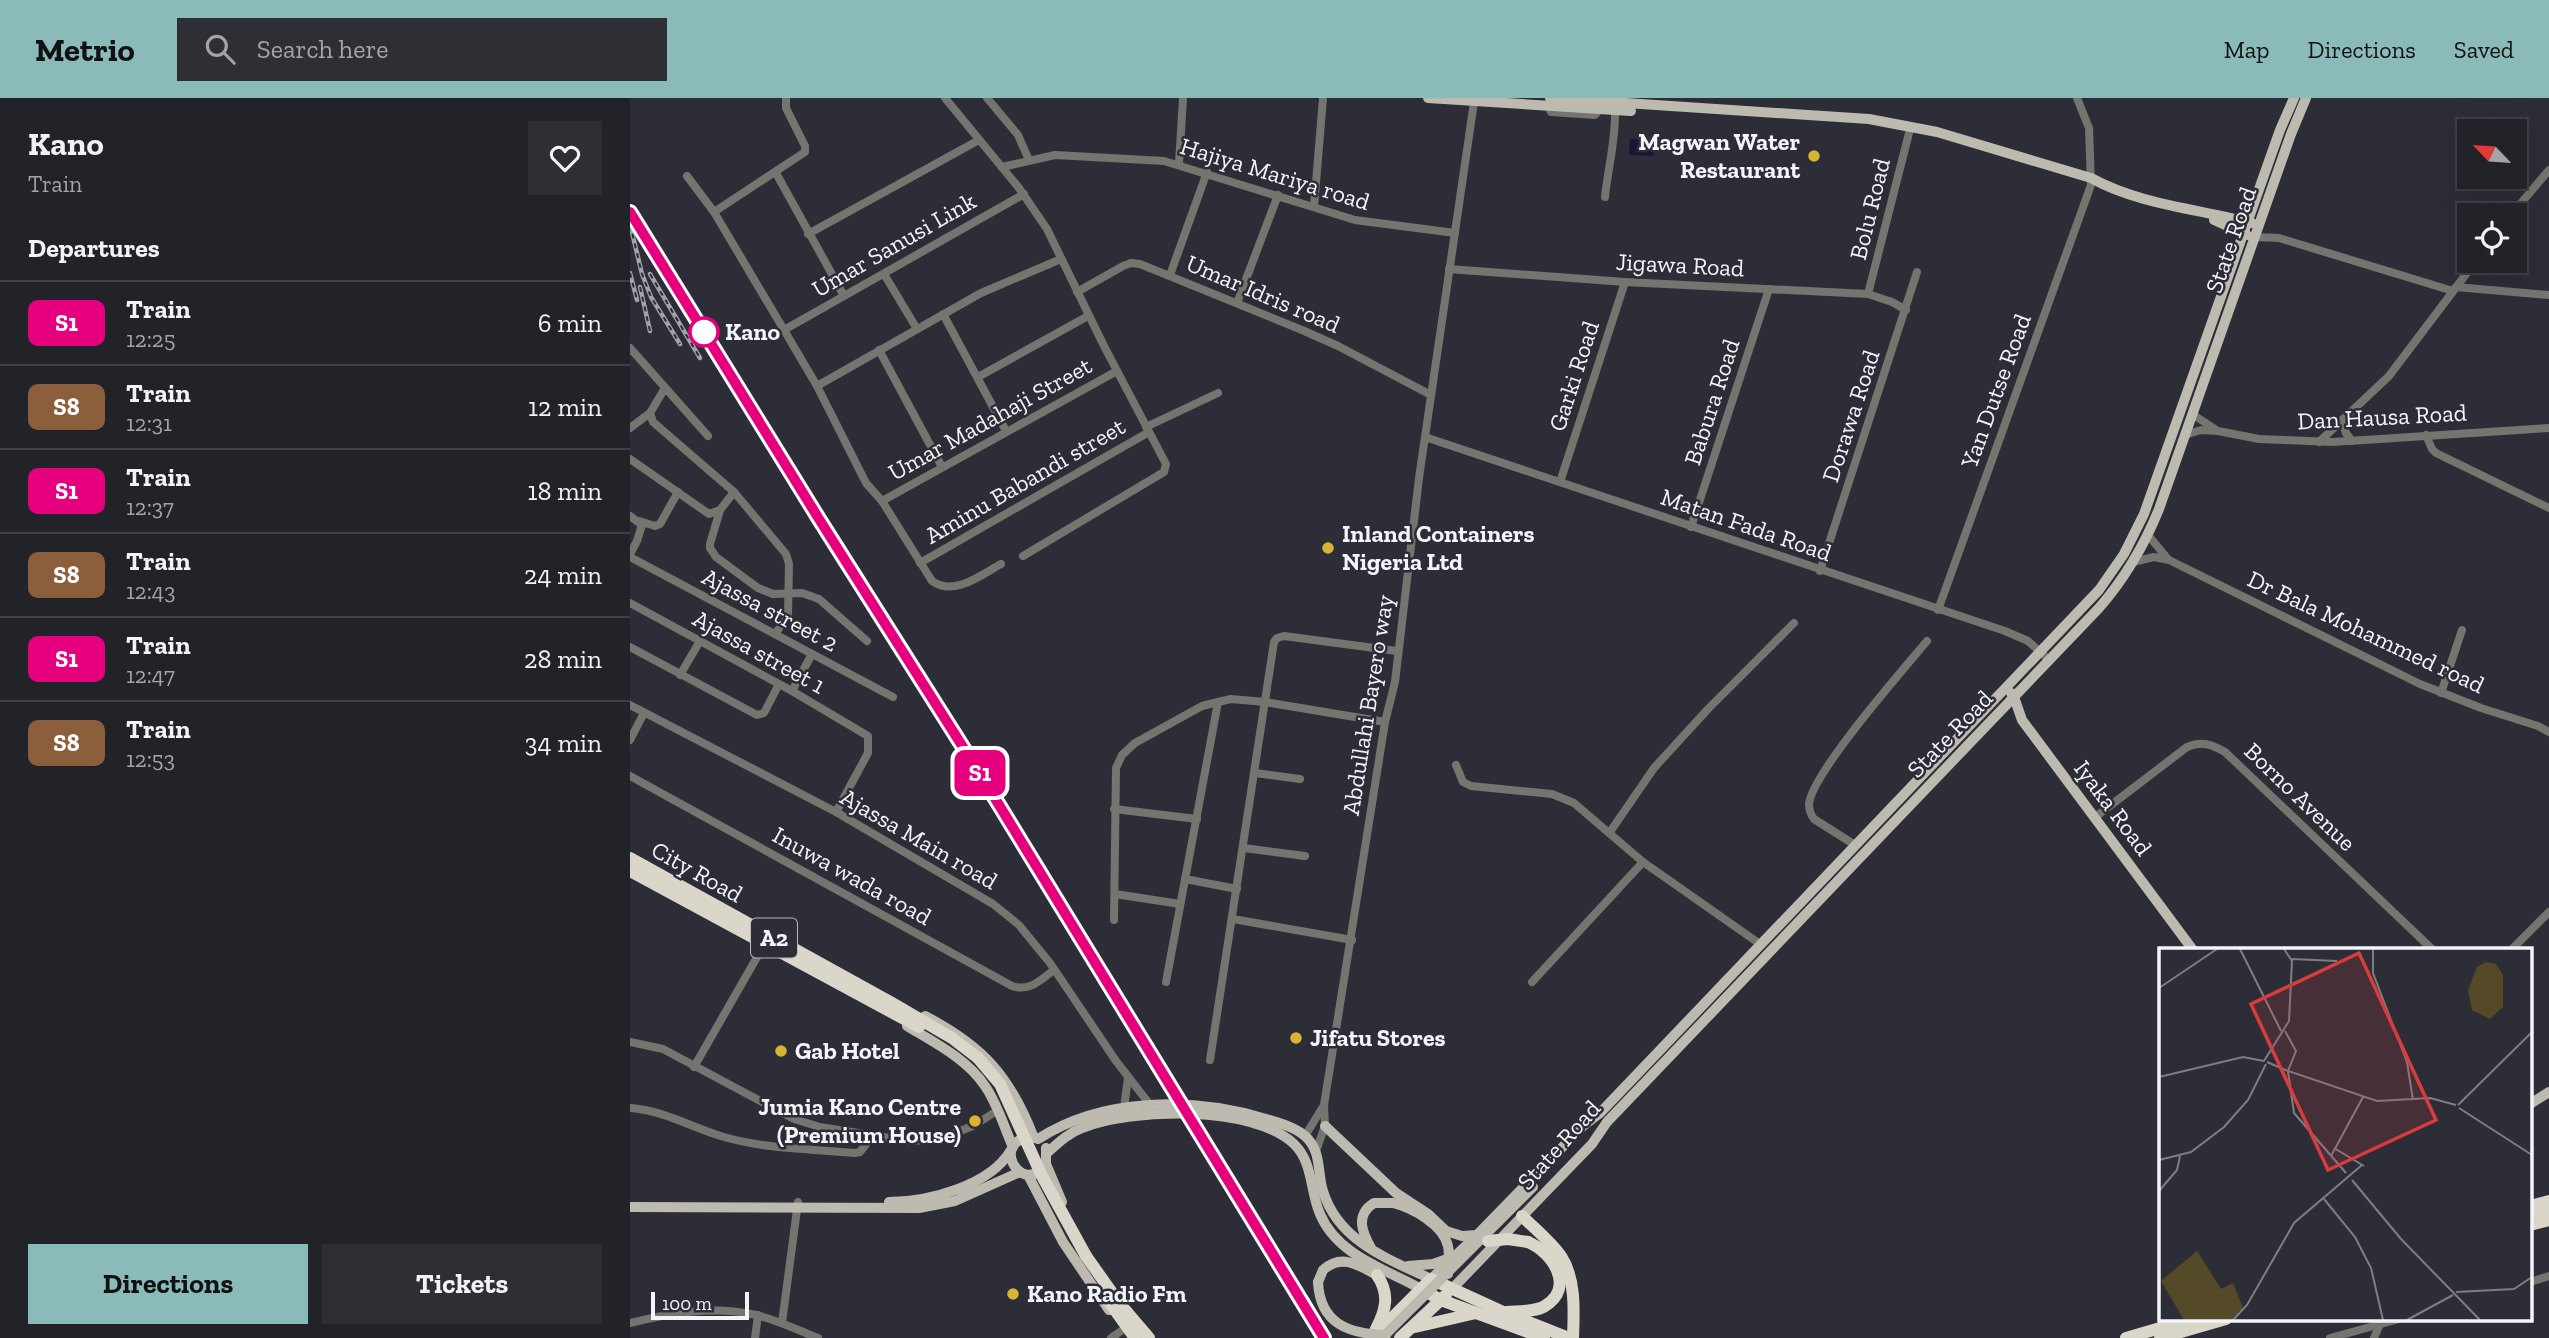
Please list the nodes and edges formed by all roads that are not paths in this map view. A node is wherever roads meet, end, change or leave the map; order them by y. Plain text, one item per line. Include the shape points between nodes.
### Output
1 (786, 98) edge
2 (946, 98) edge
3 (987, 98) edge
4 (1183, 98) edge
5 (1323, 98) edge
6 (1427, 98) edge
7 (2077, 98) edge
8 (2294, 98) edge
9 (2306, 98) edge
10 (1585, 99) edge
11 (1474, 102) junction
12 (1549, 102) edge
13 (1615, 110) junction
14 (1909, 133) junction
15 (978, 140) junction
16 (1029, 160) junction
17 (1180, 164) junction
18 (1002, 167) junction
19 (2549, 170) edge
20 (1207, 172) junction
21 (776, 173) junction
22 (687, 176) dead end
23 (2091, 182) junction
24 (1024, 194) junction
25 (1278, 195) junction
26 (1605, 197) dead end
27 (2521, 203) edge
28 (1314, 206) junction
29 (714, 212) junction
30 (2195, 212) junction
31 (2253, 224) junction
32 (1454, 233) junction
33 (808, 234) junction
34 (2249, 235) junction
35 (2279, 238) junction
36 (1061, 259) junction
37 (1449, 269) junction
38 (1917, 272) dead end
39 (2467, 273) edge
40 (884, 274) junction
41 (1170, 275) junction
42 (1625, 282) junction
43 (1769, 289) junction
44 (2455, 289) junction
45 (1077, 292) junction
46 (1868, 294) junction
47 (2549, 295) edge
48 (844, 296) junction
49 (1237, 303) junction
50 (1906, 310) junction
51 (943, 314) junction
52 (1088, 316) junction
53 (917, 329) junction
54 (784, 330) junction
55 (630, 348) edge
56 (879, 350) junction
57 (1117, 370) junction
58 (978, 377) junction
59 (817, 386) junction
60 (665, 388) junction
61 (1218, 393) dead end
62 (1431, 395) junction
63 (650, 413) junction
64 (2193, 414) junction
65 (2343, 420) junction
66 (630, 428) edge
67 (2549, 428) edge
68 (1147, 430) junction
69 (2218, 430) junction
70 (1006, 431) junction
71 (2185, 435) junction
72 (2426, 435) junction
73 (708, 436) dead end
74 (1425, 437) junction
75 (2352, 441) junction
76 (2319, 442) junction
77 (630, 459) edge
78 (942, 467) junction
79 (1560, 482) junction
80 (678, 492) junction
81 (734, 492) junction
82 (882, 501) junction
83 (2549, 508) edge
84 (720, 510) junction
85 (630, 516) edge
86 (639, 521) junction
87 (1691, 527) junction
88 (2148, 535) junction
89 (630, 556) edge
90 (1023, 556) dead end
91 (2169, 560) junction
92 (2133, 562) junction
93 (920, 563) junction
94 (1001, 564) dead end
95 (1820, 571) junction
96 (790, 592) junction
97 (630, 603) edge
98 (1938, 610) junction
99 (1794, 623) dead end
100 (2462, 630) dead end
101 (775, 634) junction
102 (700, 641) junction
103 (867, 641) dead end
104 (1927, 641) dead end
105 (630, 648) edge
106 (1397, 651) junction
107 (2040, 651) junction
108 (813, 654) junction
109 (2049, 660) junction
110 (680, 675) junction
111 (779, 684) junction
112 (2006, 688) junction
113 (792, 691) junction
114 (2441, 693) junction
115 (893, 697) dead end
116 (2014, 697) junction
117 (1218, 702) junction
118 (1265, 702) junction
119 (2000, 704) junction
120 (630, 705) edge
121 (644, 713) junction
122 (2022, 720) junction
123 (1385, 722) junction
124 (2549, 732) edge
125 (630, 740) edge
126 (1456, 765) dead end
127 (1255, 773) junction
128 (630, 776) edge
129 (1300, 779) dead end
130 (1114, 808) junction
131 (836, 812) junction
132 (2094, 818) junction
133 (1197, 819) junction
134 (1610, 832) junction
135 (1855, 845) junction
136 (1244, 848) junction
137 (1305, 856) dead end
138 (630, 858) edge
139 (1643, 862) junction
140 (630, 871) edge
141 (1185, 879) junction
142 (1237, 888) junction
143 (1115, 894) junction
144 (1180, 904) junction
145 (2549, 912) edge
146 (1233, 919) junction
147 (1114, 920) dead end
148 (1352, 940) junction
149 (1760, 944) junction
150 (764, 945) junction
151 (2192, 948) edge
152 (2431, 948) edge
153 (2513, 948) edge
154 (1054, 970) junction
155 (1166, 982) dead end
156 (1532, 982) dead end
157 (891, 1008) junction
158 (630, 1042) edge
159 (1210, 1060) dead end
160 (694, 1067) junction
161 (1128, 1078) junction
162 (2549, 1092) edge
163 (2532, 1103) edge
164 (1324, 1105) junction
165 (1151, 1106) junction
166 (630, 1108) edge
167 (1124, 1108) junction
168 (998, 1110) junction
169 (1197, 1110) junction
170 (1604, 1117) junction
171 (1325, 1126) junction
172 (873, 1135) junction
173 (1306, 1136) junction
174 (1036, 1138) junction
175 (1012, 1149) junction
176 (1316, 1151) junction
177 (1047, 1158) junction
178 (1024, 1173) junction
179 (1535, 1189) junction
180 (2549, 1200) edge
181 (630, 1201) edge
182 (798, 1205) junction
183 (2532, 1205) edge
184 (630, 1207) edge
185 (1522, 1216) junction
186 (2549, 1220) edge
187 (2532, 1224) edge
188 (1483, 1238) junction
189 (1372, 1251) junction
190 (1459, 1253) junction
191 (1404, 1267) junction
192 (1448, 1274) junction
193 (1377, 1275) junction
194 (2549, 1276) edge
195 (1431, 1279) junction
196 (2532, 1281) edge
197 (1421, 1289) junction
198 (1451, 1290) junction
199 (1441, 1300) junction
200 (1120, 1310) junction
201 (1503, 1312) junction
202 (1477, 1313) junction
203 (758, 1315) junction
204 (2188, 1320) edge
205 (2222, 1320) edge
206 (2395, 1320) edge
207 (630, 1323) edge
208 (782, 1323) junction
209 (2380, 1324) junction
210 (1127, 1327) junction
211 (1411, 1328) junction
212 (1387, 1337) edge
213 (755, 1338) edge
214 (818, 1338) edge
215 (1111, 1338) edge
216 (1135, 1338) edge
217 (1149, 1338) edge
218 (1372, 1338) edge
219 (1401, 1338) edge
220 (1544, 1338) edge
221 (1571, 1338) edge
222 (2126, 1338) edge
223 (2160, 1338) edge
224 (2330, 1338) edge
225 (2374, 1338) edge

1 - 21 street via 805,152
2 - 15 street
3 - 16 street via 1017,135
4 - 17 street
5 - 28 street
6 - 11 main road
7 - 23 street via 2089,128
8 - 31 main road, State Road
9 - 31 main road, State Road
10 - 12 main road
10 - 23 main road via 1890,122 1937,132
11 - 12 main road
11 - 32 street, Abdullahi Bayero way
12 - 13 main road
13 - 14 main road via 1810,120
13 - 26 street
14 - 23 main road
14 - 46 street, Bolu Road
15 - 18 street
15 - 33 street
16 - 17 street, Hajiya Mariya road via 1055,155
16 - 18 street, Hajiya Mariya road
17 - 20 street, Hajiya Mariya road
18 - 24 street
19 - 27 street
20 - 25 street, Hajiya Mariya road
20 - 41 street
21 - 29 street
21 - 33 street
22 - 29 street
23 - 30 main road
23 - 98 street, Yan Dutse Road
24 - 36 street
24 - 40 street, Umar Sanusi Link
25 - 28 street, Hajiya Mariya road
25 - 49 street
28 - 32 street, Hajiya Mariya road via 1370,223
29 - 54 street
30 - 31 main road
30 - 34 main road
31 - 34 main road, State Road
31 - 35 street
32 - 37 street, Abdullahi Bayero way
33 - 48 street
34 - 35 street
34 - 64 main road, State Road
34 - 107 main road, State Road via 2134,536 2099,590
35 - 44 street
36 - 45 street
36 - 51 street
37 - 42 street, Jigawa Road
37 - 62 street, Abdullahi Bayero way
38 - 50 street, Dorawa Road
39 - 44 street
40 - 48 street, Umar Sanusi Link
40 - 53 street
41 - 45 street, Umar Idris road via 1131,263
41 - 49 street, Umar Idris road
42 - 43 street, Jigawa Road
42 - 79 street, Garki Road
43 - 46 street, Jigawa Road
43 - 87 street, Babura Road
44 - 47 street
44 - 65 street via 2389,376
45 - 52 street
46 - 50 street, Jigawa Road
48 - 54 street, Umar Sanusi Link
49 - 62 street, Umar Idris road via 1338,346
50 - 95 street, Dorawa Road
51 - 53 street
51 - 58 street
52 - 57 street
52 - 58 street
53 - 56 street
54 - 59 street
55 - 60 street
56 - 59 street
56 - 78 street
57 - 68 street
57 - 70 street, Umar Madahaji Street
58 - 70 street
59 - 82 street via 866,483
60 - 63 street
60 - 73 street
61 - 68 street, Aminu Babandi street
62 - 74 street, Abdullahi Bayero way
63 - 66 street
63 - 81 street via 653,422
64 - 69 street, Dan Hausa Road
64 - 71 main road, State Road
65 - 75 street
65 - 76 street
67 - 72 street, Dan Hausa Road
68 - 90 street via 1167,469
68 - 93 street, Aminu Babandi street
69 - 71 street, Dan Hausa Road
69 - 76 street, Dan Hausa Road via 2259,439
70 - 78 street, Umar Madahaji Street
71 - 88 main road, State Road
72 - 75 street, Dan Hausa Road
72 - 83 street via 2436,453
74 - 79 street, Matan Fada Road
74 - 106 street, Abdullahi Bayero way
75 - 76 street, Dan Hausa Road
77 - 80 street
78 - 82 street, Umar Madahaji Street
79 - 87 street, Matan Fada Road
80 - 84 street via 709,514
80 - 86 street via 660,524
81 - 84 street
81 - 96 street via 786,554
82 - 93 street
84 - 96 street via 710,544 712,553 766,593
85 - 86 street
86 - 89 street via 642,528
87 - 95 street, Matan Fada Road
88 - 91 street
88 - 92 main road, State Road
89 - 101 street, Ajassa street 2
91 - 92 street via 2154,557
91 - 114 street, Dr Bala Mohammed road
92 - 109 main road, State Road via 2105,601
93 - 94 street via 932,580 951,589
95 - 98 street, Matan Fada Road
96 - 101 street via 788,616
96 - 103 street via 820,599
97 - 102 street, Ajassa street 1
98 - 107 street, Matan Fada Road via 2018,636
99 - 134 street via 1654,768
100 - 114 street
101 - 108 street, Ajassa street 2
102 - 110 street
102 - 111 street, Ajassa street 1
104 - 135 street via 1841,748 1812,794 1809,804 1814,819
105 - 110 street
106 - 118 street via 1277,638
106 - 123 street, Abdullahi Bayero way
107 - 109 street, Matan Fada Road
107 - 112 main road, State Road
108 - 113 street
108 - 115 street, Ajassa street 2
109 - 116 main road, State Road
110 - 111 street via 759,716
111 - 113 street, Ajassa street 1
112 - 116 main road, Iyaka Road
112 - 119 main road, State Road
113 - 131 street, Ajassa street 1 via 868,736 868,753
114 - 124 street, Dr Bala Mohammed road
116 - 119 main road, State Road
116 - 122 main road, Iyaka Road
117 - 118 street
117 - 130 street via 1202,706 1122,755 1116,768
117 - 133 street
118 - 123 street
118 - 127 street
119 - 122 main road
119 - 135 main road, State Road
119 - 170 main road, State Road
120 - 121 street, Ajassa Main road
121 - 125 street
121 - 131 street, Ajassa Main road
122 - 132 main road, Iyaka Road
123 - 148 street, Abdullahi Bayero way
126 - 134 street via 1471,786 1563,797
127 - 129 street
127 - 136 street
128 - 154 street, Inuwa wada road via 1012,986 1028,988
130 - 133 street
130 - 143 street
131 - 154 street, Ajassa Main road via 993,904 1019,925
132 - 151 main road, Iyaka Road
132 - 152 street, Borno Avenue via 2187,747 2211,744 2225,752
133 - 141 street
134 - 139 street
135 - 149 main road, State Road
136 - 137 street
136 - 142 street
138 - 157 highway, City Road / A2
139 - 149 street
139 - 156 street
140 - 150 highway, City Road / A2
141 - 142 street
141 - 144 street
142 - 146 street
143 - 144 street
143 - 147 street
144 - 155 street
145 - 153 street
146 - 148 street
146 - 159 street
148 - 164 street, Abdullahi Bayero way
149 - 170 main road, State Road
150 - 157 highway, City Road / A2
150 - 160 street
154 - 161 street, Ajassa Main road
157 - 168 main road, City Road / A2 via 969,1067
157 - 174 main road, City Road / A2 via 937,1022 993,1063
157 - 200 highway, City Road / A2, bridge via 952,1038 1000,1084 1084,1258
158 - 160 street via 663,1049
160 - 172 street via 794,1119
161 - 165 street, Ajassa Main road
161 - 167 street
162 - 163 main road
164 - 171 street
164 - 173 street
165 - 167 main road
165 - 169 main road
166 - 172 street via 749,1142 855,1153
167 - 174 main road
168 - 172 street via 975,1125 930,1140
168 - 175 main road, City Road / A2
169 - 173 main road via 1254,1116
169 - 177 main road via 1095,1123 1067,1136
169 - 197 main road via 1258,1125 1288,1139 1303,1155 1320,1215 1334,1236 1372,1265
170 - 179 main road
170 - 185 main road, State Road via 1592,1144
170 - 188 main road, State Road via 1583,1126
171 - 176 street
171 - 188 main road via 1396,1193 1446,1231
173 - 176 main road
174 - 175 main road via 1022,1139
174 - 177 main road
175 - 178 main road via 1011,1160
175 - 182 main road via 986,1174 941,1196
176 - 189 main road via 1330,1207 1346,1230
177 - 178 main road via 1039,1172
177 - 200 main road, A2 via 1081,1238
178 - 182 main road via 934,1206
178 - 200 main road, A2 via 1103,1304 1110,1311
179 - 188 main road
179 - 192 main road, bridge
180 - 183 highway
181 - 182 main road
182 - 184 main road
182 - 208 street
185 - 198 main road, State Road
185 - 221 highway via 1549,1242 1568,1271 1573,1296
186 - 187 highway
188 - 190 main road, State Road
188 - 201 highway, bridge via 1528,1242 1554,1262 1560,1280 1558,1292 1543,1307
188 - 212 main road via 1450,1282
189 - 191 main road
189 - 192 main road, bridge via 1362,1228 1363,1215 1374,1203 1393,1203 1420,1215 1444,1237
190 - 191 main road via 1433,1264
190 - 195 main road, State Road
191 - 195 main road
192 - 212 main road, bridge
193 - 197 main road via 1409,1289
193 - 212 main road, bridge via 1342,1260 1323,1270 1318,1282 1324,1307 1337,1323 1345,1329
193 - 218 highway via 1387,1306
194 - 196 street
195 - 197 highway
195 - 198 highway
197 - 199 highway
197 - 218 highway
198 - 199 highway
198 - 201 highway
199 - 202 highway
199 - 211 highway
200 - 210 highway, A2
200 - 217 highway, A2
201 - 221 highway
202 - 211 highway
202 - 220 highway
203 - 207 street via 699,1311
203 - 208 street
203 - 213 street
204 - 222 highway
205 - 223 highway
206 - 209 street
208 - 214 street
209 - 224 street
209 - 225 street
210 - 215 street
210 - 216 highway, A2
211 - 219 highway

